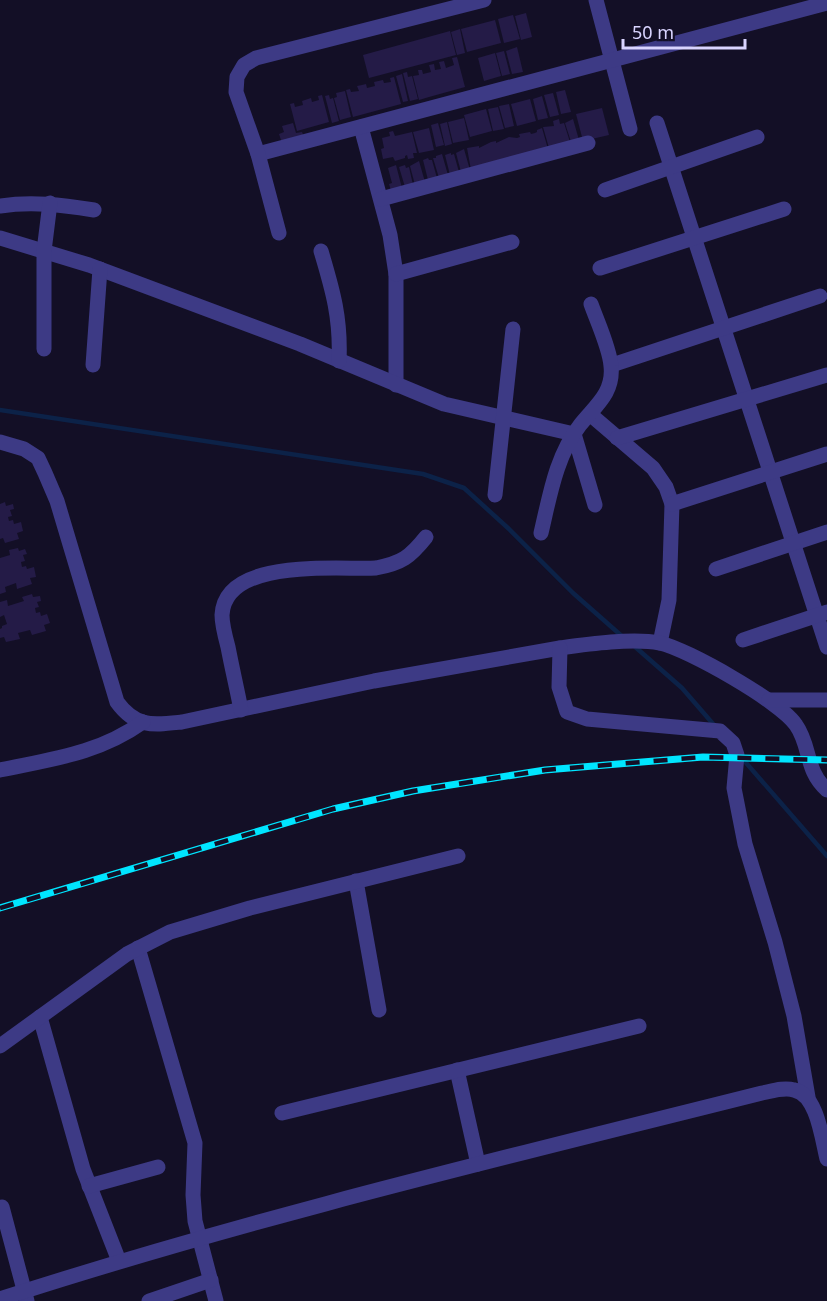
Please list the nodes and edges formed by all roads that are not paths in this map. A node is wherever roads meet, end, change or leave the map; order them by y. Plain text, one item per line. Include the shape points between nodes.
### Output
1 (484, 0) edge
2 (596, 0) edge
3 (827, 3) edge
4 (612, 60) junction
5 (657, 123) dead end
6 (361, 127) junction
7 (630, 129) dead end
8 (757, 137) dead end
9 (588, 143) dead end
10 (258, 154) junction
11 (671, 167) junction
12 (605, 190) dead end
13 (381, 199) junction
14 (50, 203) junction
15 (0, 206) edge
16 (784, 208) dead end
17 (94, 210) dead end
18 (279, 233) dead end
19 (694, 237) junction
20 (0, 238) edge
21 (512, 242) dead end
22 (44, 251) junction
23 (321, 251) dead end
24 (600, 268) dead end
25 (100, 269) junction
26 (396, 274) junction
27 (820, 296) dead end
28 (591, 304) dead end
29 (723, 328) junction
30 (513, 329) dead end
31 (44, 349) dead end
32 (339, 361) junction
33 (93, 365) dead end
34 (612, 365) junction
35 (827, 375) edge
36 (396, 385) junction
37 (747, 400) junction
38 (591, 415) junction
39 (503, 419) junction
40 (574, 434) junction
41 (617, 438) junction
42 (0, 442) edge
43 (827, 454) edge
44 (770, 472) junction
45 (495, 495) dead end
46 (672, 504) junction
47 (596, 505) dead end
48 (827, 532) edge
49 (541, 533) dead end
50 (426, 537) dead end
51 (793, 544) junction
52 (716, 569) dead end
53 (822, 613) edge
54 (743, 640) dead end
55 (660, 643) junction
56 (827, 647) edge
57 (560, 648) junction
58 (769, 700) junction
59 (827, 700) edge
60 (241, 710) junction
61 (143, 722) junction
62 (0, 770) edge
63 (827, 790) edge
64 (458, 856) dead end
65 (356, 881) junction
66 (138, 948) junction
67 (379, 1010) dead end
68 (40, 1017) junction
69 (639, 1026) dead end
70 (0, 1046) edge
71 (457, 1070) junction
72 (808, 1097) junction
73 (282, 1113) dead end
74 (827, 1159) edge
75 (478, 1164) junction
76 (158, 1167) dead end
77 (89, 1186) junction
78 (2, 1207) dead end
79 (200, 1238) junction
80 (119, 1261) junction
81 (211, 1280) junction
82 (26, 1296) edge
83 (0, 1299) edge
84 (149, 1301) edge
85 (216, 1301) edge

1 - 10 street via 256,58 244,65 237,77 236,92
2 - 4 street
3 - 4 street
4 - 6 street
4 - 7 street
5 - 11 street
6 - 10 street
6 - 13 street
8 - 11 street
9 - 13 street
10 - 18 street
11 - 12 street
11 - 19 street
13 - 26 street
14 - 15 street
14 - 17 street
14 - 22 street
16 - 19 street
19 - 24 street
19 - 29 street
20 - 22 street
21 - 26 street
22 - 25 street
22 - 31 street
23 - 32 street via 336,303
25 - 32 street
25 - 33 street
26 - 36 street
27 - 29 street
28 - 34 street
29 - 34 street
29 - 37 street
30 - 39 street
32 - 36 street
34 - 38 street via 605,397
35 - 37 street
36 - 39 street via 444,404
37 - 41 street
37 - 44 street
38 - 40 street
38 - 41 street
39 - 40 street
39 - 45 street
40 - 47 street
40 - 49 street via 555,472
41 - 46 street via 653,468
42 - 61 street via 38,458 57,501 117,702 127,715
43 - 44 street
44 - 46 street
44 - 51 street
46 - 55 street via 669,600
48 - 51 street
50 - 60 street via 408,557 390,566 291,569 258,576 234,590 224,605 222,622
51 - 52 street
51 - 53 street
53 - 54 street
53 - 56 street
55 - 57 street
55 - 58 street via 694,657
57 - 60 street via 374,681
57 - 72 street via 559,687 567,712 587,719 720,731 733,743 737,755 734,788 745,844 794,1016
58 - 59 street
58 - 63 street via 798,726 812,772
60 - 61 street via 183,723
61 - 62 street via 90,750
64 - 65 street
65 - 66 street via 196,923
65 - 67 street
66 - 68 street
66 - 79 street via 195,1143 194,1208
68 - 70 street
68 - 77 street
69 - 71 street
71 - 73 street
71 - 75 street
72 - 74 street
72 - 75 street via 792,1089 762,1093
75 - 79 street
76 - 77 street
77 - 80 street
78 - 82 street
79 - 80 street
79 - 81 street
80 - 82 street
81 - 84 street
81 - 85 street
82 - 83 street

